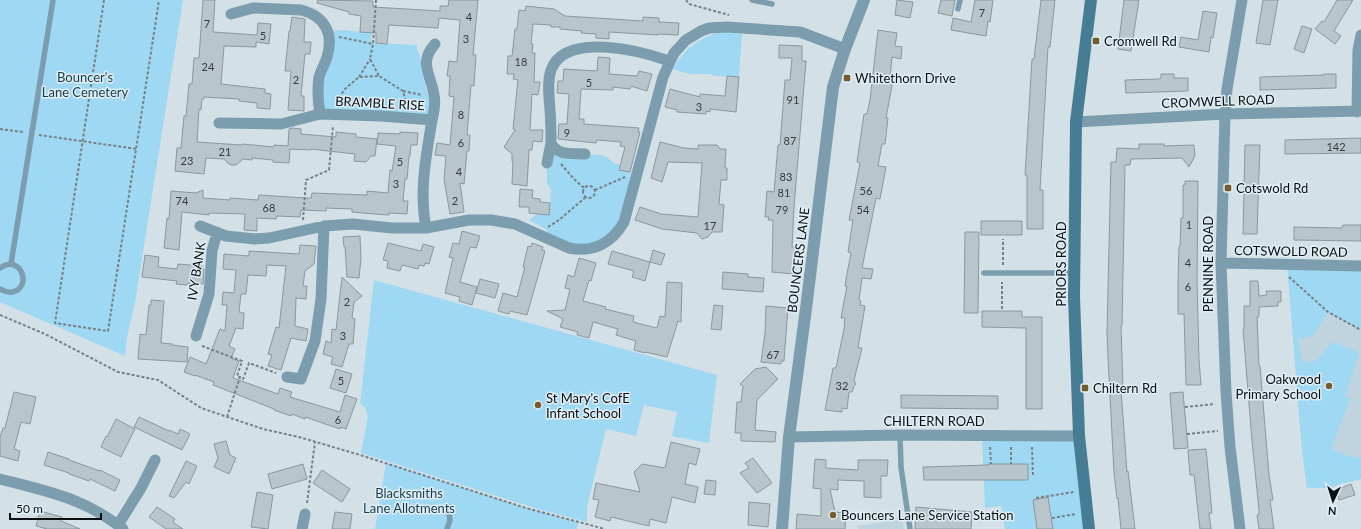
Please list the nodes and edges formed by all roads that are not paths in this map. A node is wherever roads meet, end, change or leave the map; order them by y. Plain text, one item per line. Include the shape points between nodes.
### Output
1 (53, 0) edge
2 (752, 0) edge
3 (864, 0) edge
4 (960, 0) edge
5 (1091, 0) edge
6 (1242, 0) edge
7 (772, 4) dead end
8 (958, 9) dead end
9 (231, 14) dead end
10 (1361, 35) edge
11 (434, 44) dead end
12 (845, 49) junction
13 (669, 61) junction
14 (1359, 112) edge
15 (320, 114) junction
16 (1225, 114) junction
17 (432, 120) junction
18 (1076, 122) junction
19 (218, 123) dead end
20 (551, 143) junction
21 (585, 154) dead end
22 (547, 163) dead end
23 (200, 226) dead end
24 (324, 226) junction
25 (426, 228) junction
26 (217, 233) junction
27 (11, 264) junction
28 (1221, 264) junction
29 (1361, 266) edge
30 (0, 268) edge
31 (984, 273) dead end
32 (1075, 273) junction
33 (0, 289) edge
34 (196, 336) road end
35 (287, 377) road end
36 (900, 435) junction
37 (1079, 436) junction
38 (789, 437) junction
39 (155, 460) dead end
40 (0, 479) edge
41 (448, 506) dead end
42 (305, 514) road end
43 (120, 527) edge
44 (302, 529) edge
45 (447, 529) edge
46 (782, 529) edge
47 (910, 529) edge
48 (1089, 529) edge
49 (1240, 529) edge

1 - 27 lane
2 - 7 lane
3 - 12 street, BOUNCERS LANE
4 - 8 lane
5 - 18 main road, PRIORS ROAD
6 - 16 street, PENNINE ROAD
9 - 15 street via 253,8 301,10 321,21 329,37 329,47 318,86
10 - 14 street via 1358,50
11 - 17 street via 428,53 426,66 434,94 435,108
12 - 13 street via 800,32 718,27 701,31 686,40 676,49
12 - 38 street, BOUNCERS LANE via 833,87
13 - 20 street via 639,52 608,48 577,49 563,55 554,65 550,75
13 - 25 street via 624,222 609,241 593,248 577,250 515,224 491,220 469,220
14 - 16 street, CROMWELL ROAD
15 - 17 street, BRAMBLE RISE
15 - 19 street, BRAMBLE RISE via 281,124
16 - 18 street, CROMWELL ROAD
16 - 28 street, PENNINE ROAD
17 - 25 street, BRAMBLE RISE via 422,185
18 - 32 main road, PRIORS ROAD
20 - 21 street via 560,152
20 - 22 street
23 - 26 street
24 - 25 street via 353,224
24 - 26 street via 255,239
24 - 35 street via 321,299 315,342 301,379
26 - 34 street, IVY BANK via 212,251 209,294
27 - 30 lane
27 - 33 lane via 18,267 22,274 21,286 11,292
28 - 29 street, COTSWOLD ROAD
28 - 49 street, PENNINE ROAD via 1226,403
31 - 32 lane
32 - 37 main road, PRIORS ROAD
36 - 37 street, CHILTERN ROAD
36 - 38 street, CHILTERN ROAD
36 - 47 lane via 901,467
37 - 48 main road, PRIORS ROAD
38 - 46 street, BOUNCERS LANE
39 - 43 street
40 - 43 street via 78,501
41 - 45 lane via 450,520
42 - 44 street

